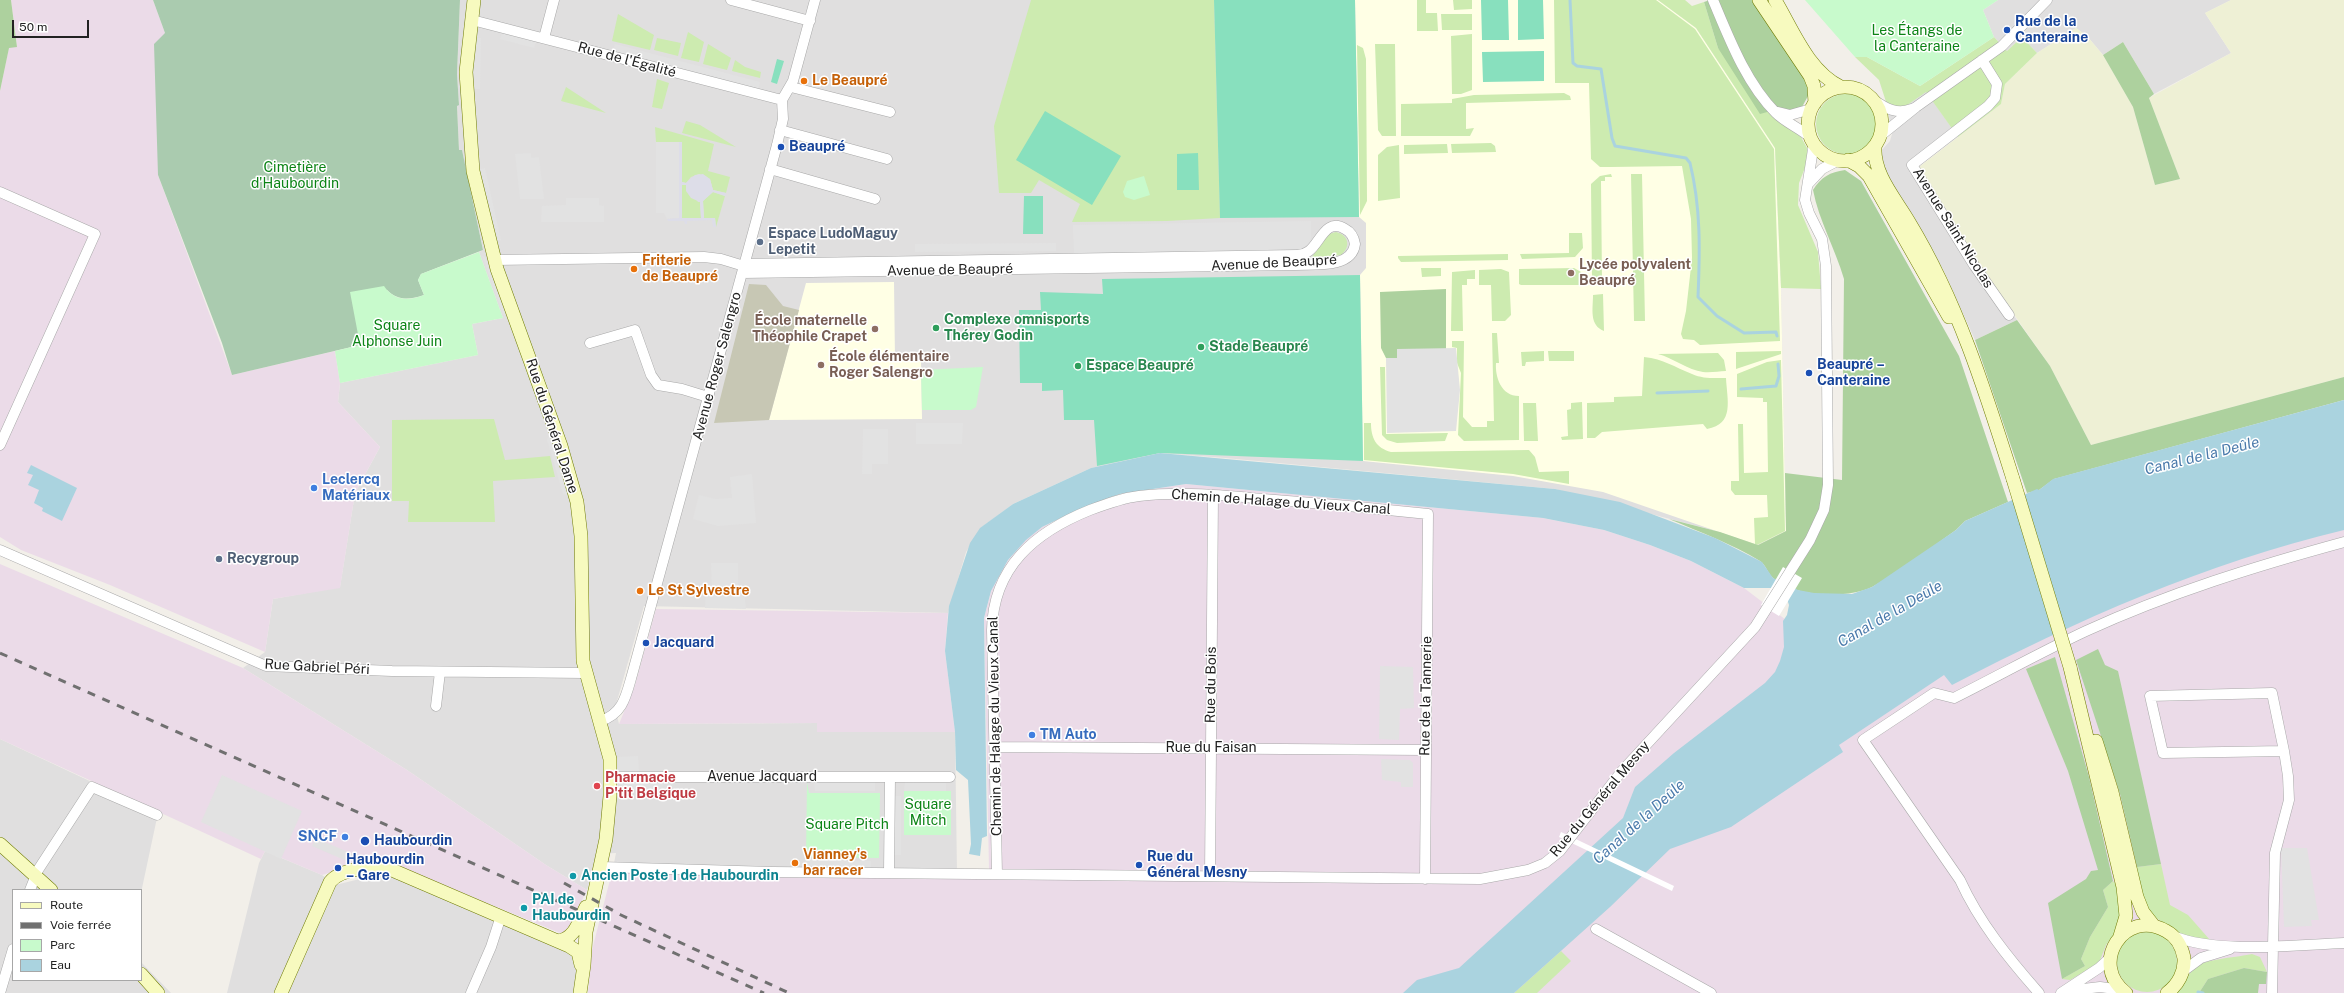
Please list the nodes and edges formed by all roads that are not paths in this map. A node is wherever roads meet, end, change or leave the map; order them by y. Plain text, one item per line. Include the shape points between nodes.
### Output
1 (474, 0) edge
2 (554, 0) edge
3 (731, 0) edge
4 (815, 0) edge
5 (1713, 0) edge
6 (1759, 0) edge
7 (1774, 0) edge
8 (2047, 0) edge
9 (472, 20) junction
10 (810, 20) junction
11 (544, 38) junction
12 (1982, 60) junction
13 (791, 87) junction
14 (1841, 87) junction
15 (782, 100) junction
16 (1874, 100) junction
17 (1813, 106) junction
18 (1916, 107) junction
19 (1771, 108) junction
20 (890, 112) dead end
21 (780, 130) junction
22 (1813, 140) junction
23 (1877, 141) junction
24 (887, 159) dead end
25 (1843, 160) junction
26 (770, 169) junction
27 (1806, 188) junction
28 (0, 192) edge
29 (875, 199) dead end
30 (494, 260) junction
31 (743, 268) junction
32 (2009, 316) dead end
33 (590, 343) dead end
34 (708, 397) junction
35 (1987, 398) junction
36 (0, 445) edge
37 (1214, 495) junction
38 (1428, 514) joint
39 (2344, 542) edge
40 (0, 550) edge
41 (2070, 667) junction
42 (440, 672) junction
43 (586, 673) junction
44 (436, 706) dead end
45 (600, 721) junction
46 (996, 747) junction
47 (1210, 748) junction
48 (1426, 750) junction
49 (2284, 751) junction
50 (610, 777) junction
51 (890, 777) junction
52 (950, 777) dead end
53 (157, 815) dead end
54 (0, 844) edge
55 (889, 872) junction
56 (600, 873) junction
57 (997, 874) junction
58 (34, 876) junction
59 (1210, 876) junction
60 (1425, 879) junction
61 (30, 889) edge
62 (51, 889) edge
63 (500, 916) junction
64 (2154, 926) junction
65 (1596, 929) dead end
66 (2120, 936) junction
67 (2173, 936) junction
68 (558, 941) junction
69 (2344, 943) edge
70 (2274, 945) junction
71 (2237, 947) junction
72 (12, 952) edge
73 (2110, 958) junction
74 (2182, 972) junction
75 (142, 975) edge
76 (581, 979) junction
77 (283, 992) edge
78 (2124, 992) edge
79 (0, 993) edge
80 (158, 993) edge
81 (471, 993) edge
82 (580, 993) edge
83 (1711, 993) edge
84 (2039, 993) edge
85 (2062, 993) edge
86 (2168, 993) edge
87 (2272, 993) edge

1 - 9 main road, Rue du Général Dame
2 - 11 street
3 - 10 street
4 - 10 street
5 - 19 street via 1749,76
6 - 17 main road via 1810,76 1814,86
7 - 14 main road via 1816,67 1827,79
8 - 12 street via 2006,42
9 - 11 street, Rue de l'Égalité
9 - 30 main road, Rue du Général Dame via 467,65 473,171
10 - 13 street
11 - 15 street, Rue de l'Égalité
12 - 18 street
12 - 32 street, Avenue Saint-Nicolas via 1997,84 1995,98 1912,165
13 - 15 street
13 - 20 street
14 - 16 main road via 1857,89
14 - 17 main road via 1826,92
15 - 21 street, Avenue Roger Salengro via 783,119
16 - 18 street via 1900,112
16 - 23 main road via 1881,116
17 - 19 street via 1790,115
17 - 22 main road via 1808,124
18 - 23 street
19 - 22 street
21 - 24 street
21 - 26 street, Avenue Roger Salengro
22 - 25 main road via 1825,154
22 - 27 street, Rue du Général Mesny
23 - 25 main road via 1863,156
23 - 35 main road via 1874,156 1879,172 1920,240 1950,298
25 - 27 street via 1822,169
25 - 35 main road via 1859,166 1872,181 1943,304
26 - 29 street
26 - 31 street, Avenue Roger Salengro
27 - 60 street, Rue du Général Mesny via 1807,207 1822,239 1825,254 1829,475 1828,495 1822,517 1767,609 1743,640 1625,768 1574,835 1552,858 1528,870 1501,877
28 - 36 street via 95,234
30 - 31 street via 704,257 721,259
30 - 43 main road, Rue du Général Dame via 561,446 577,502 581,536 582,649
31 - 31 street, Avenue de Beaupré via 1295,264 1342,261 1352,254 1355,244 1350,232 1334,226 1324,231 1309,251 1297,255
31 - 34 street, Avenue Roger Salengro
33 - 34 street via 635,330 651,375 658,385
34 - 45 street, Avenue Roger Salengro via 624,701 615,715
35 - 41 main road, bridge
37 - 38 street, Chemin de Halage du Vieux Canal
37 - 46 street, Chemin de Halage du Vieux Canal via 1152,495 1114,501 1061,522 1026,547 1010,568 993,609 993,718
37 - 47 street, Rue du Bois
38 - 48 street, Rue de la Tannerie
39 - 84 street via 2199,586 2132,612 2086,631 1954,698 1934,693 1863,740 1956,874 1972,905
40 - 42 street, Rue Gabriel Péri via 260,664 285,668
41 - 64 main road via 2106,772 2138,902
41 - 66 main road via 2123,888 2126,916
42 - 43 street, Rue Gabriel Péri
42 - 44 street
43 - 45 main road, Rue du Général Dame
45 - 50 main road, Rue du Général Dame via 609,753
46 - 47 street, Rue du Faisan
46 - 57 street, Chemin de Halage du Vieux Canal
47 - 48 street, Rue du Faisan
47 - 59 street, Rue du Bois
48 - 60 street, Rue de la Tannerie
49 - 49 street via 2272,693 2150,696 2163,753
49 - 70 street via 2289,794 2275,854
50 - 51 street, Avenue Jacquard
50 - 56 main road, Rue du Général Dame via 608,820
51 - 52 street, Avenue Jacquard
51 - 55 street
53 - 58 street via 92,787
54 - 58 main road
55 - 56 street, Rue du Général Mesny
55 - 57 street, Rue du Général Mesny
56 - 68 main road via 573,934
56 - 76 main road via 585,936
57 - 59 street, Rue du Général Mesny
58 - 61 street
58 - 62 main road
59 - 60 street, Rue du Général Mesny
63 - 68 main road
63 - 77 main road via 382,867 367,867 339,875 330,882
63 - 81 street via 491,947
64 - 66 main road via 2134,928
64 - 67 main road
65 - 83 street
66 - 73 main road via 2114,944
67 - 71 street via 2198,943
67 - 74 main road via 2183,953
68 - 76 main road via 578,952
69 - 70 street
70 - 71 street
70 - 87 street
71 - 74 street via 2201,958
72 - 79 street
73 - 78 main road via 2112,976
73 - 85 street
74 - 86 main road via 2177,984
75 - 80 main road
76 - 82 main road
78 - 85 street via 2100,987

